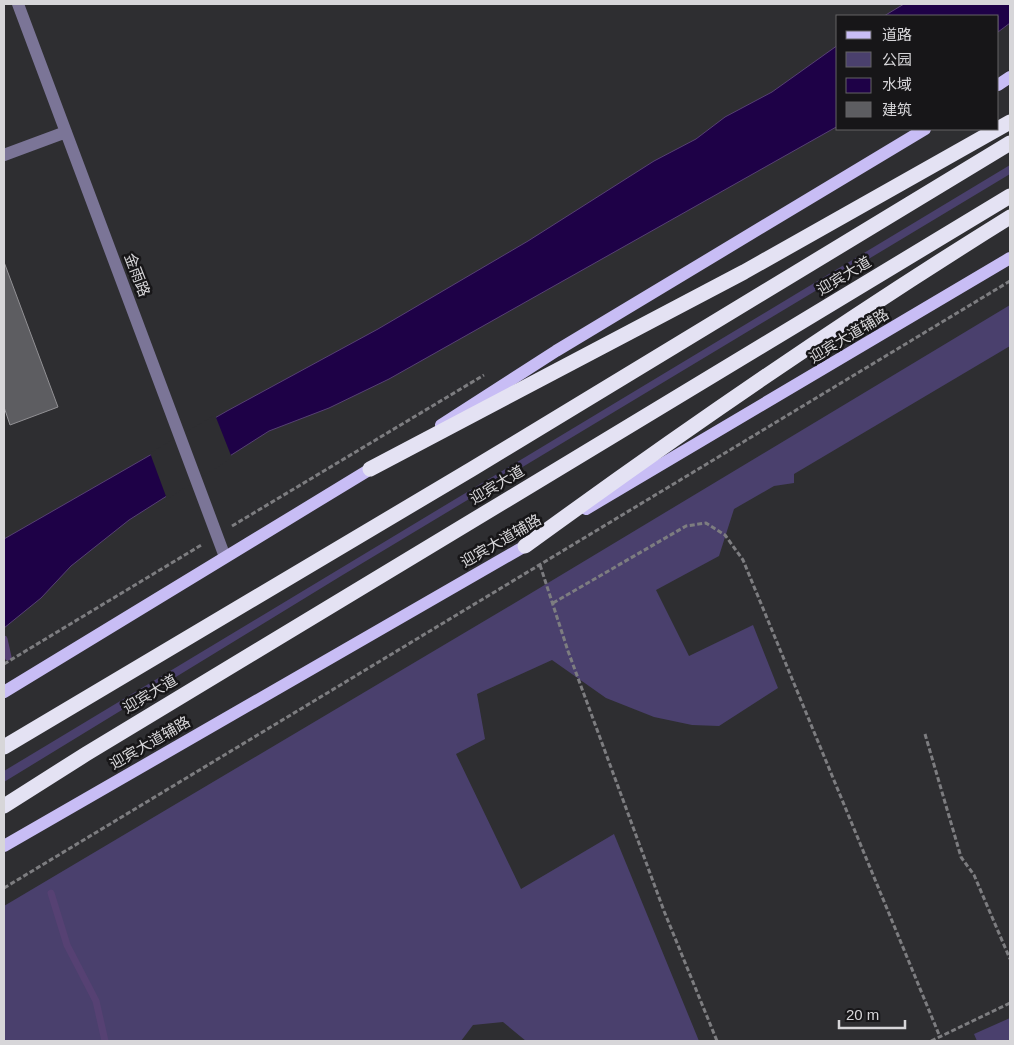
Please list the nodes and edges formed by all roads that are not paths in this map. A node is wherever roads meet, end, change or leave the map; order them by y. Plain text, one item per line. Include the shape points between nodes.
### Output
1 (18, 4) edge
2 (1010, 77) edge
3 (999, 84) edge
4 (1010, 122) edge
5 (999, 128) edge
6 (923, 130) edge
7 (996, 130) edge
8 (66, 132) junction
9 (1010, 143) edge
10 (4, 155) edge
11 (1010, 196) edge
12 (1010, 217) edge
13 (1010, 258) edge
14 (370, 470) junction
15 (525, 546) junction
16 (225, 557) junction
17 (4, 692) edge
18 (4, 747) edge
19 (4, 806) edge
20 (4, 846) edge

1 - 8 street, 金雨路
2 - 3 main road
4 - 5 highway
6 - 14 main road via 556,351
7 - 14 highway via 735,277
8 - 10 street
8 - 16 street, 金雨路
9 - 18 highway, 迎宾大道
11 - 19 highway, 迎宾大道
12 - 15 highway via 900,285 668,442
13 - 15 main road, 迎宾大道辅路
14 - 16 main road
15 - 20 main road, 迎宾大道辅路
16 - 17 main road

